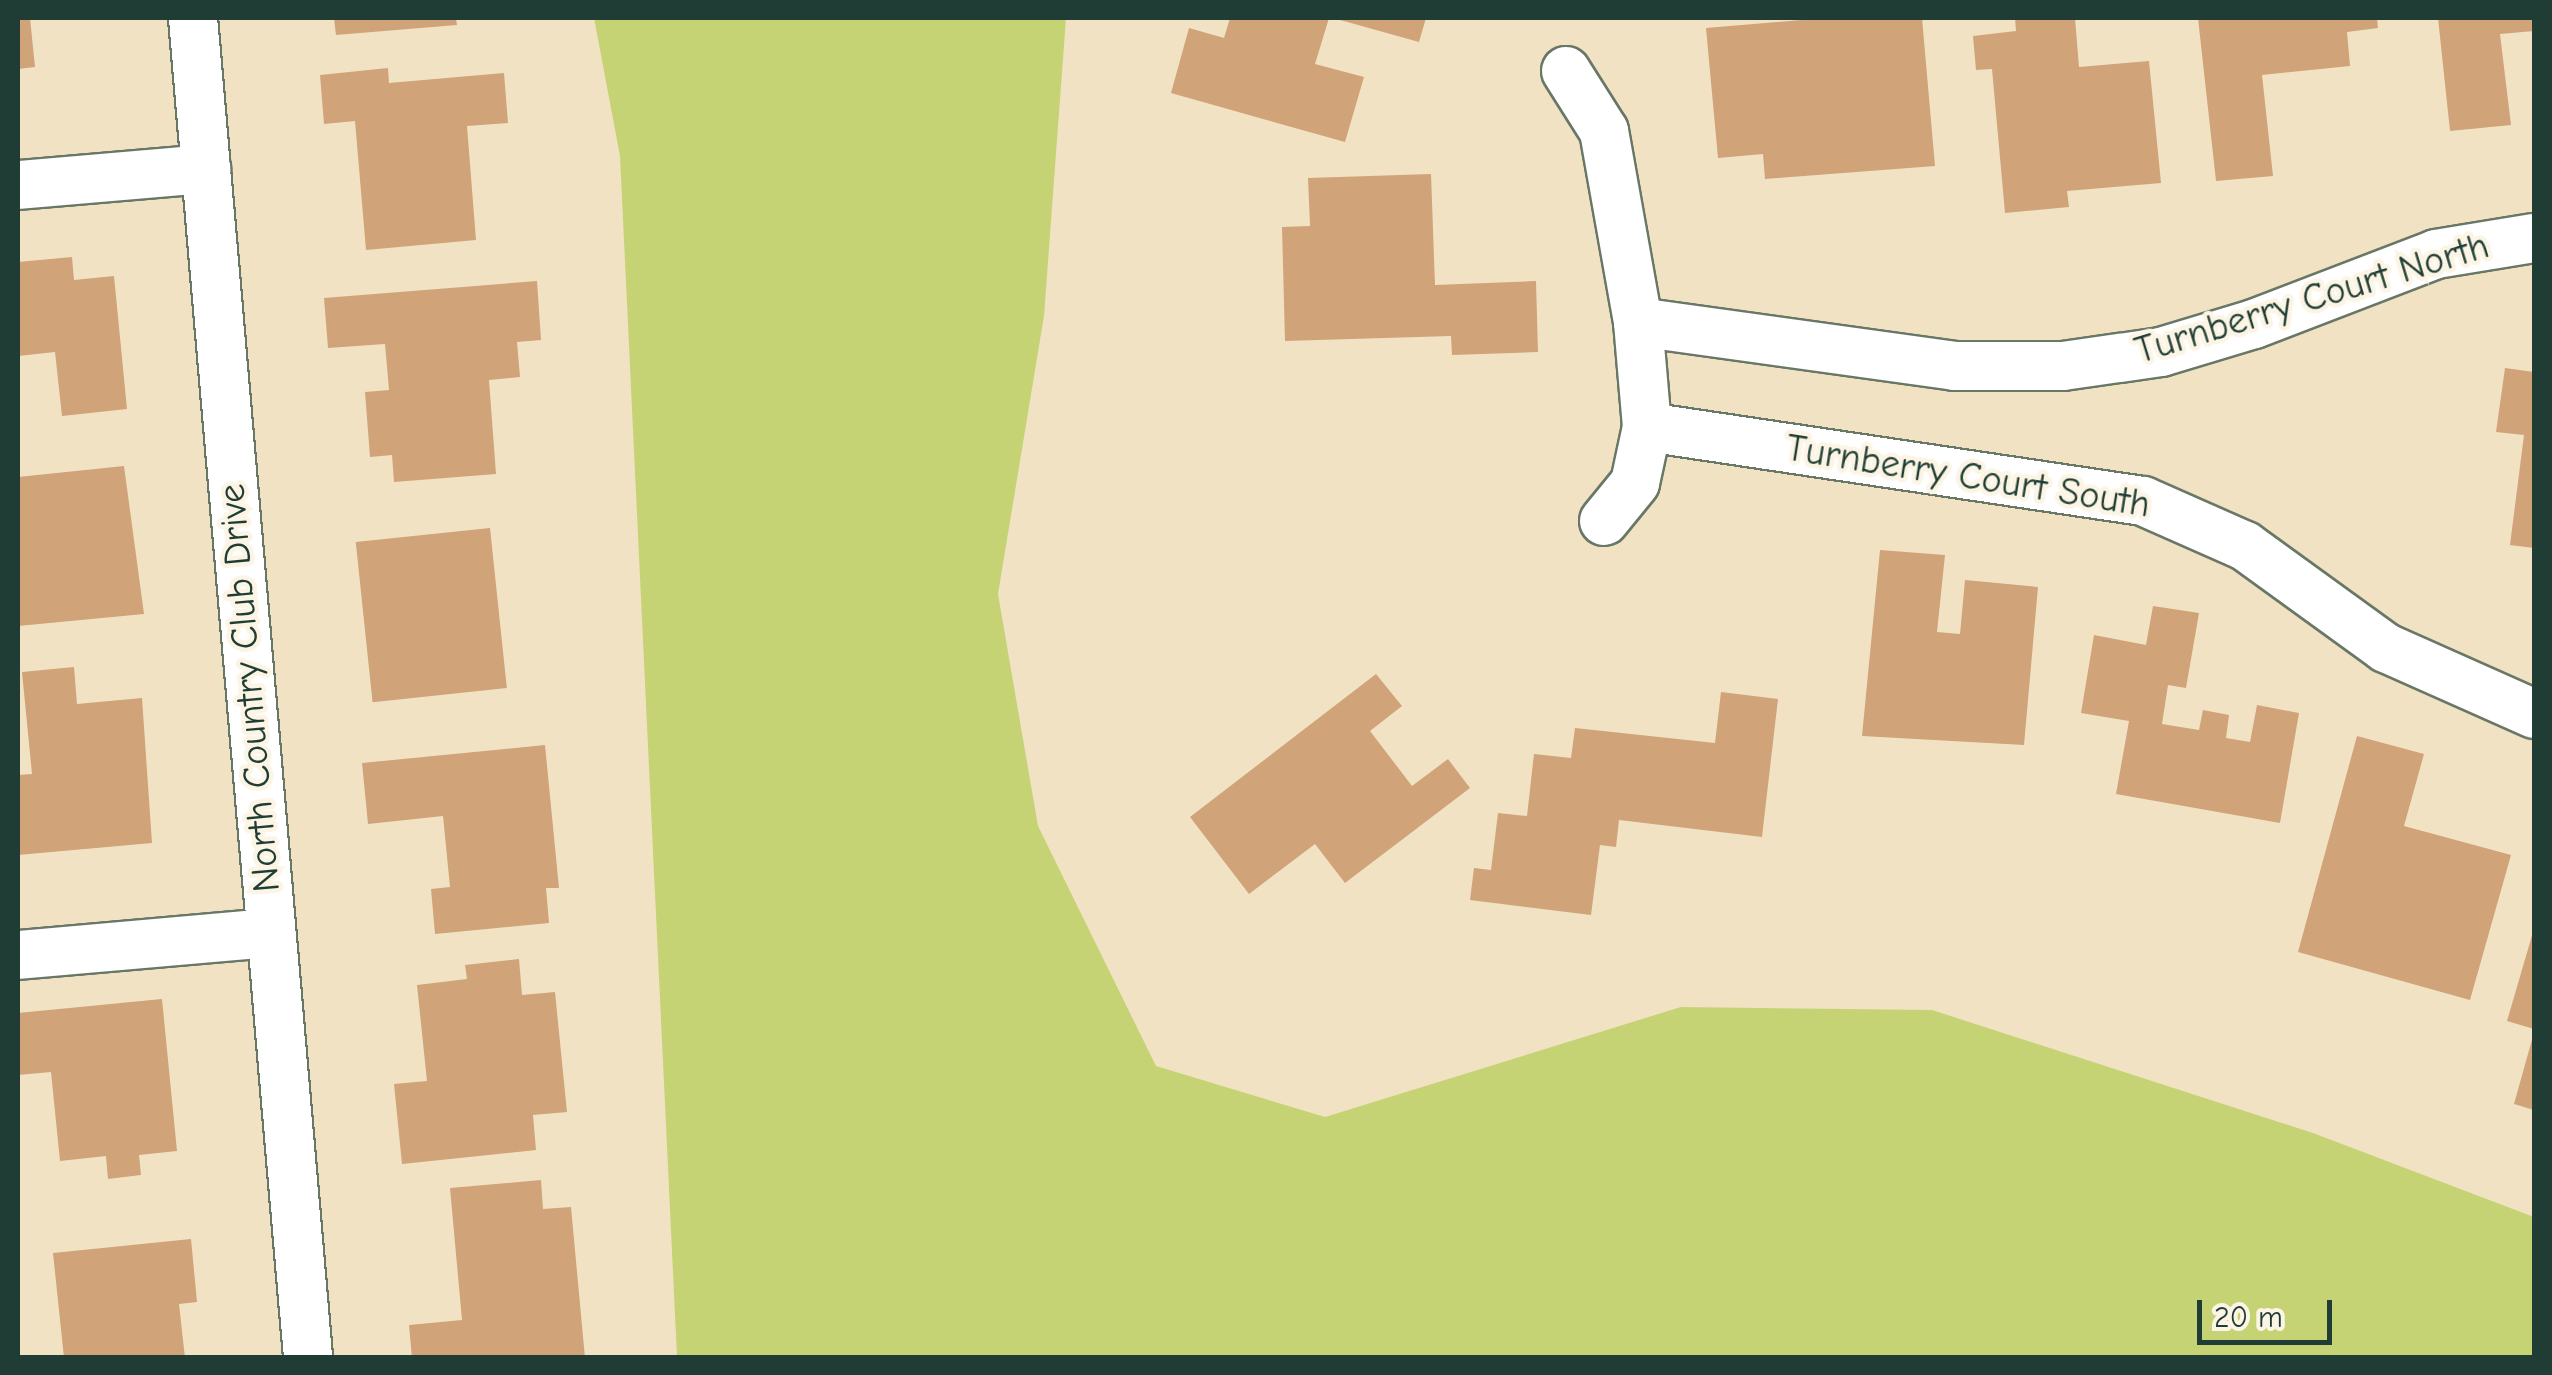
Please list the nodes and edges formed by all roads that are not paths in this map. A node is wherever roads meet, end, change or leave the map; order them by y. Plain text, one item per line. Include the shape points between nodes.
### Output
1 (193, 18) edge
2 (1566, 71) dead end
3 (206, 169) junction
4 (18, 185) edge
5 (2534, 238) edge
6 (1638, 322) junction
7 (1647, 427) junction
8 (1604, 520) dead end
9 (2534, 714) edge
10 (271, 933) junction
11 (18, 955) edge
12 (308, 1358) edge

1 - 3 street, North Country Club Drive
2 - 6 street via 1604,131
3 - 4 street
3 - 10 street, North Country Club Drive
5 - 6 street, Turnberry Court North via 2436,254 2254,324 2160,352 2063,366 1954,366
6 - 7 street
7 - 8 street via 1635,483
7 - 9 street, Turnberry Court South via 2161,506 2244,546 2386,648
10 - 11 street
10 - 12 street, North Country Club Drive

